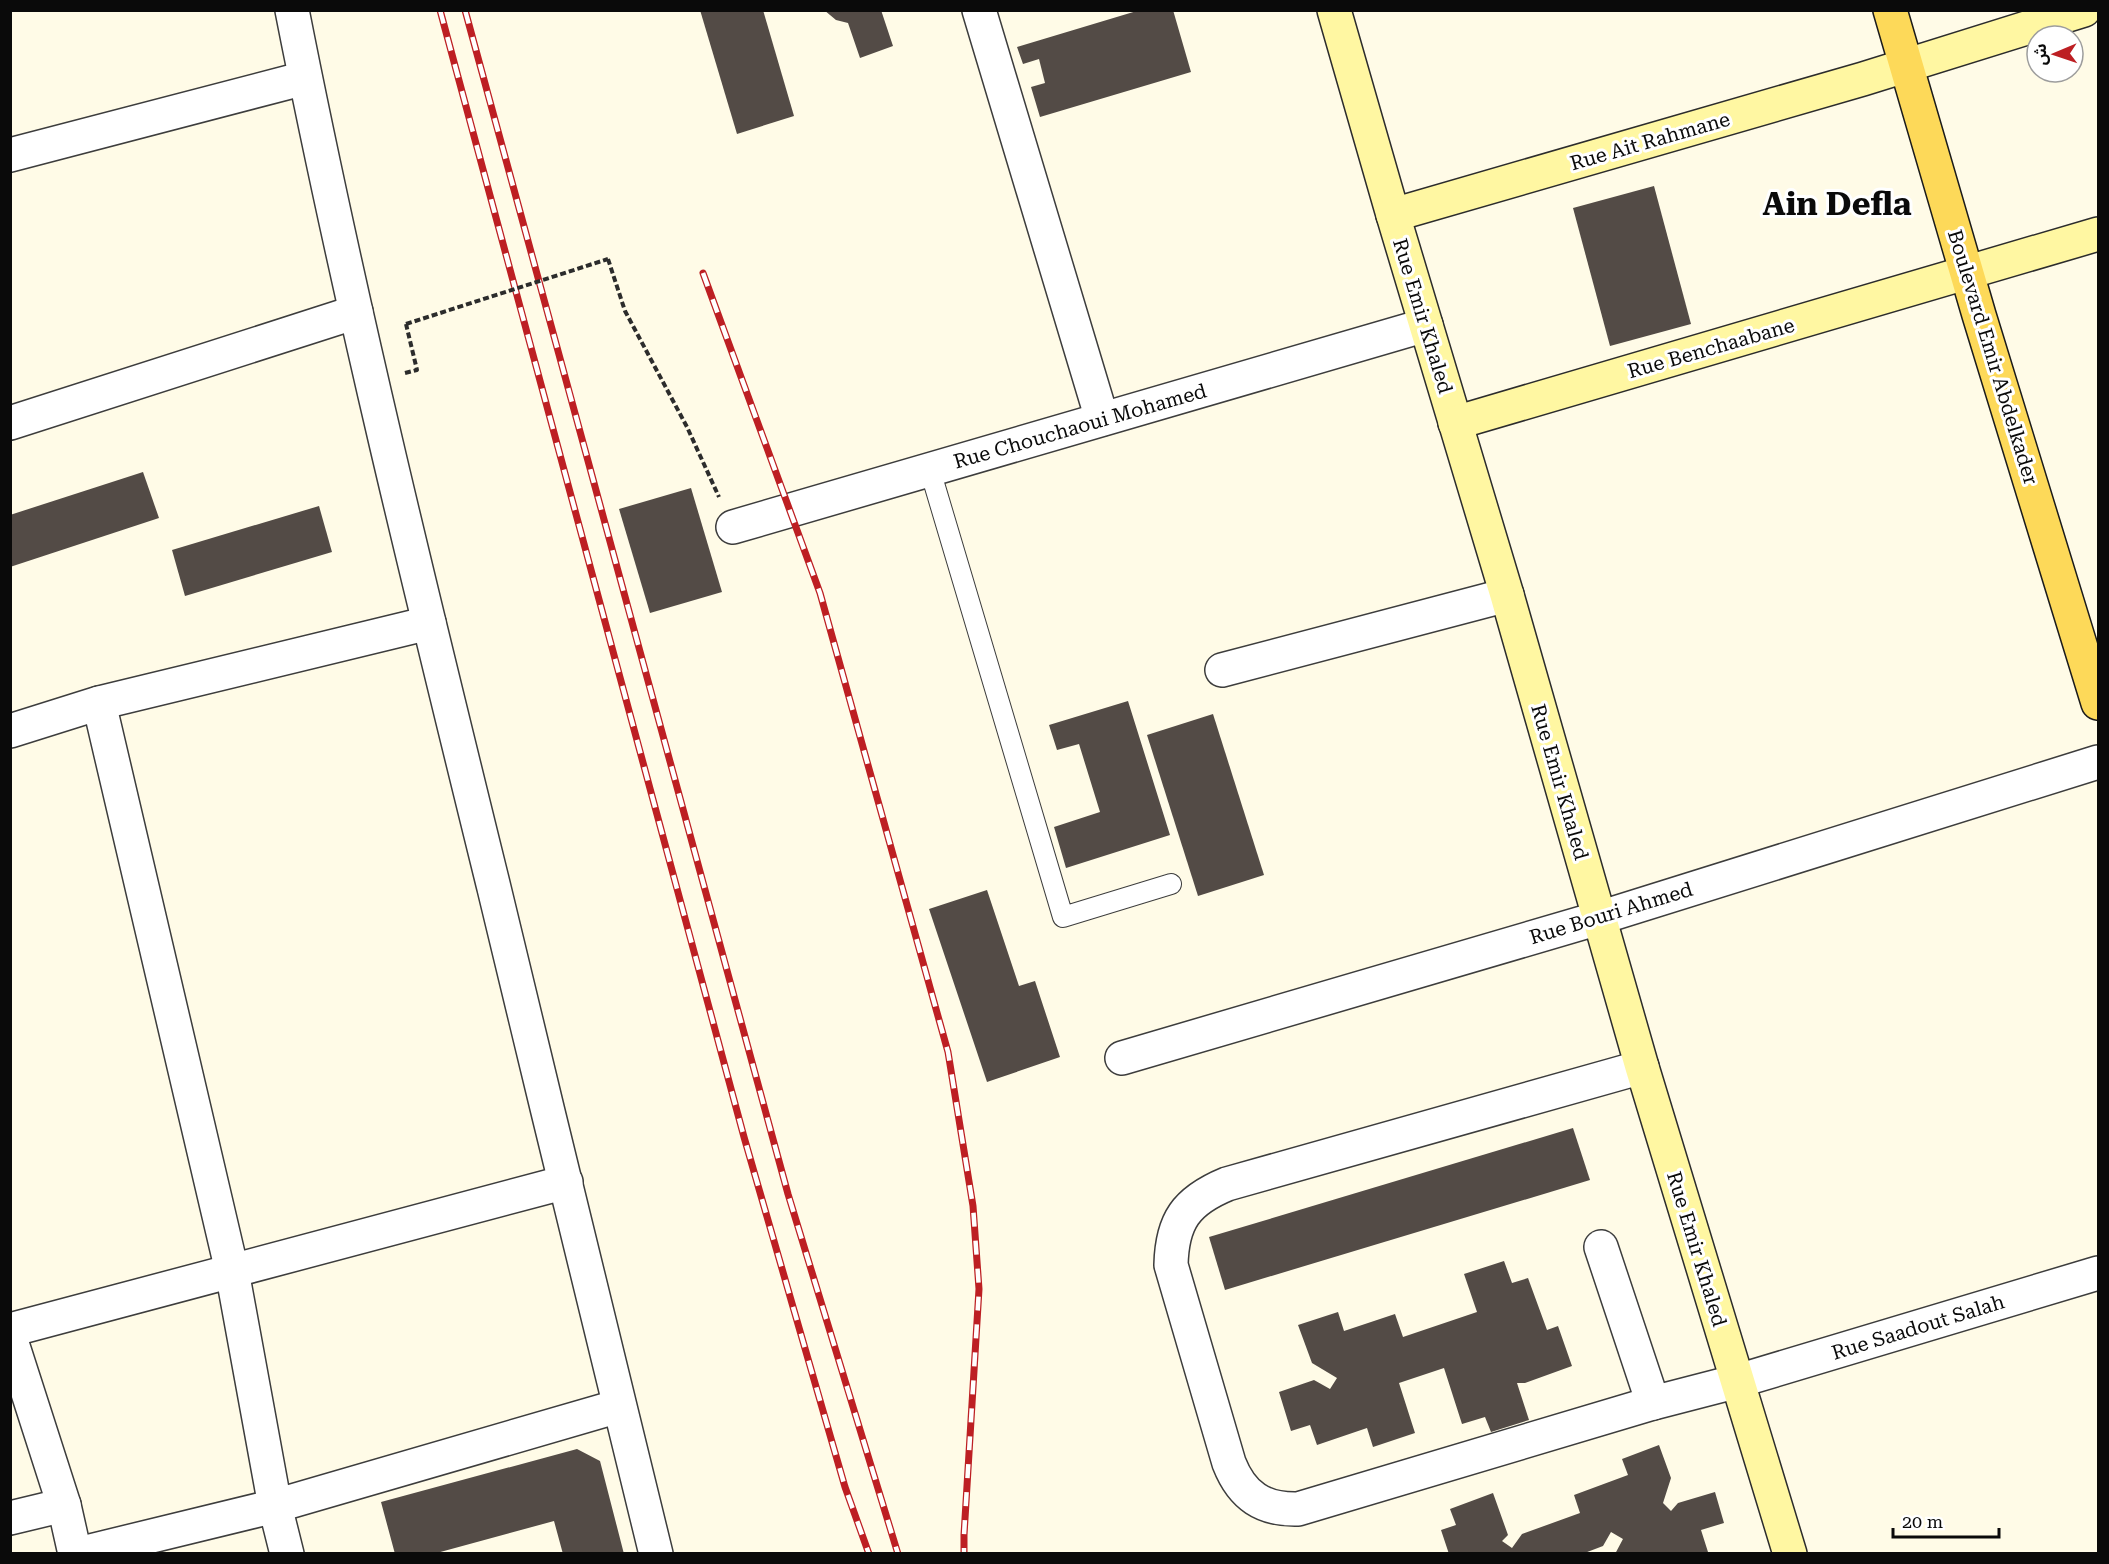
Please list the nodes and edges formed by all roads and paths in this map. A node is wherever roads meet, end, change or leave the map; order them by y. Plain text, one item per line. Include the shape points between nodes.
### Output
1 (292, 10) edge
2 (979, 10) edge
3 (1334, 10) edge
4 (1890, 10) edge
5 (2084, 10) edge
6 (1906, 66) junction
7 (305, 78) junction
8 (10, 155) edge
9 (1393, 215) junction
10 (2098, 234) edge
11 (1967, 273) junction
12 (356, 312) junction
13 (1426, 325) junction
14 (417, 370) dead end
15 (1102, 419) junction
16 (10, 423) edge
17 (1455, 423) junction
18 (930, 470) junction
19 (733, 527) joint
20 (1507, 595) junction
21 (429, 623) junction
22 (1222, 670) dead end
23 (99, 703) junction
24 (2098, 703) edge
25 (10, 731) edge
26 (2098, 762) edge
27 (1171, 884) dead end
28 (1599, 918) junction
29 (1122, 1058) dead end
30 (1641, 1067) junction
31 (566, 1182) junction
32 (1601, 1247) dead end
33 (232, 1271) junction
34 (2098, 1273) edge
35 (10, 1330) edge
36 (10, 1336) edge
37 (1738, 1381) junction
38 (1653, 1403) junction
39 (619, 1406) junction
40 (63, 1505) junction
41 (275, 1506) junction
42 (10, 1518) edge
43 (77, 1554) edge
44 (287, 1554) edge
45 (656, 1554) edge
46 (1790, 1554) edge

1 - 7 street
2 - 15 street
3 - 9 street, Rue Emir Khaled
4 - 6 main road, Boulevard Emir Abdelkader
5 - 6 street, Rue Ait Rahmane
6 - 9 street, Rue Ait Rahmane
6 - 11 main road, Boulevard Emir Abdelkader
7 - 8 street
7 - 12 street
9 - 13 street, Rue Emir Khaled
10 - 11 street, Rue Benchaabane
11 - 17 street, Rue Benchaabane
11 - 24 main road, Boulevard Emir Abdelkader
12 - 16 street
12 - 21 street
13 - 15 street, Rue Chouchaoui Mohamed
13 - 17 street, Rue Emir Khaled
14 - 19 path, bridge via 406,324 608,259 625,311 687,427
15 - 18 street, Rue Chouchaoui Mohamed
17 - 20 street, Rue Emir Khaled
18 - 19 street, Rue Chouchaoui Mohamed
18 - 27 lane via 1063,917
20 - 22 street
20 - 28 street, Rue Emir Khaled
21 - 23 street
21 - 31 street
23 - 25 street
23 - 33 street
26 - 28 street, Rue Bouri Ahmed
28 - 29 street, Rue Bouri Ahmed
28 - 30 street, Rue Emir Khaled
30 - 37 street, Rue Emir Khaled
30 - 38 street, Rue Saadout Salah via 1207,1192 1178,1223 1171,1265 1235,1477 1243,1489 1268,1506 1298,1509
31 - 33 street
31 - 39 street
32 - 38 street
33 - 35 street
33 - 41 street
34 - 37 street, Rue Saadout Salah
36 - 40 street
37 - 38 street, Rue Saadout Salah
37 - 46 street, Rue Emir Khaled
39 - 41 street
39 - 45 street
40 - 42 street
40 - 43 street
41 - 43 street
41 - 44 street

